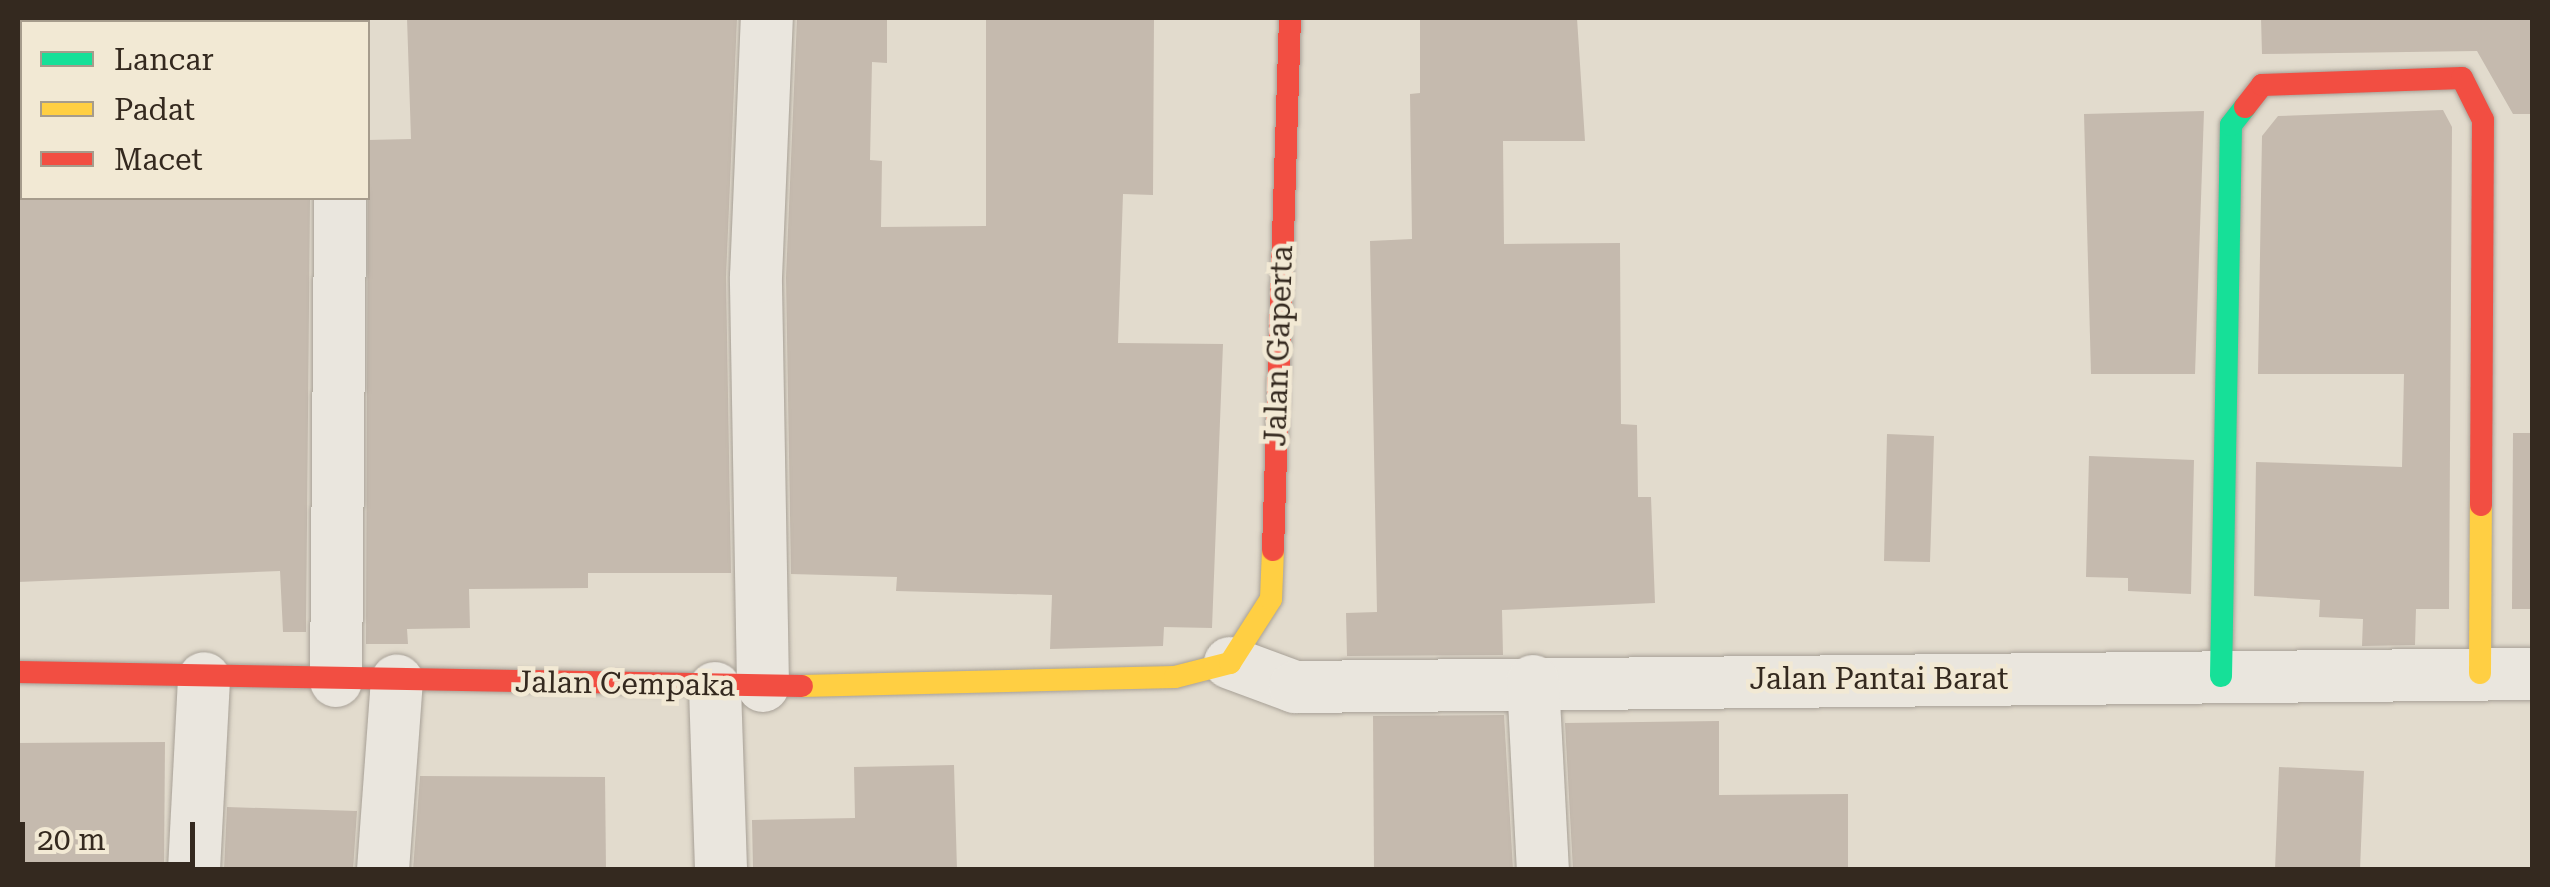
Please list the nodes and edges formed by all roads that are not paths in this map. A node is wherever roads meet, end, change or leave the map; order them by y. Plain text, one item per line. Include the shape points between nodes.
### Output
1 (767, 18) edge
2 (1290, 18) edge
3 (340, 200) edge
4 (1230, 663) junction
5 (18, 672) edge
6 (2480, 673) junction
7 (2532, 674) edge
8 (2221, 676) junction
9 (204, 678) junction
10 (336, 680) junction
11 (398, 681) junction
12 (1533, 681) junction
13 (739, 687) junction
14 (194, 870) edge
15 (383, 870) edge
16 (721, 870) edge
17 (1542, 870) edge

1 - 13 street
2 - 4 street, Jalan Gaperta via 1271,599
3 - 10 street
4 - 12 street, Jalan Pantai Barat via 1296,687
4 - 13 street, Jalan Cempaka via 1175,677
5 - 9 street, Jalan Cempaka
6 - 7 street, Jalan Pantai Barat
6 - 8 street, Jalan Pantai Barat
6 - 8 street via 2483,120 2462,78 2262,86 2231,125
8 - 12 street, Jalan Pantai Barat
9 - 10 street, Jalan Cempaka
9 - 14 street
10 - 11 street, Jalan Cempaka
11 - 13 street, Jalan Cempaka
11 - 15 street
12 - 17 street
13 - 16 street

